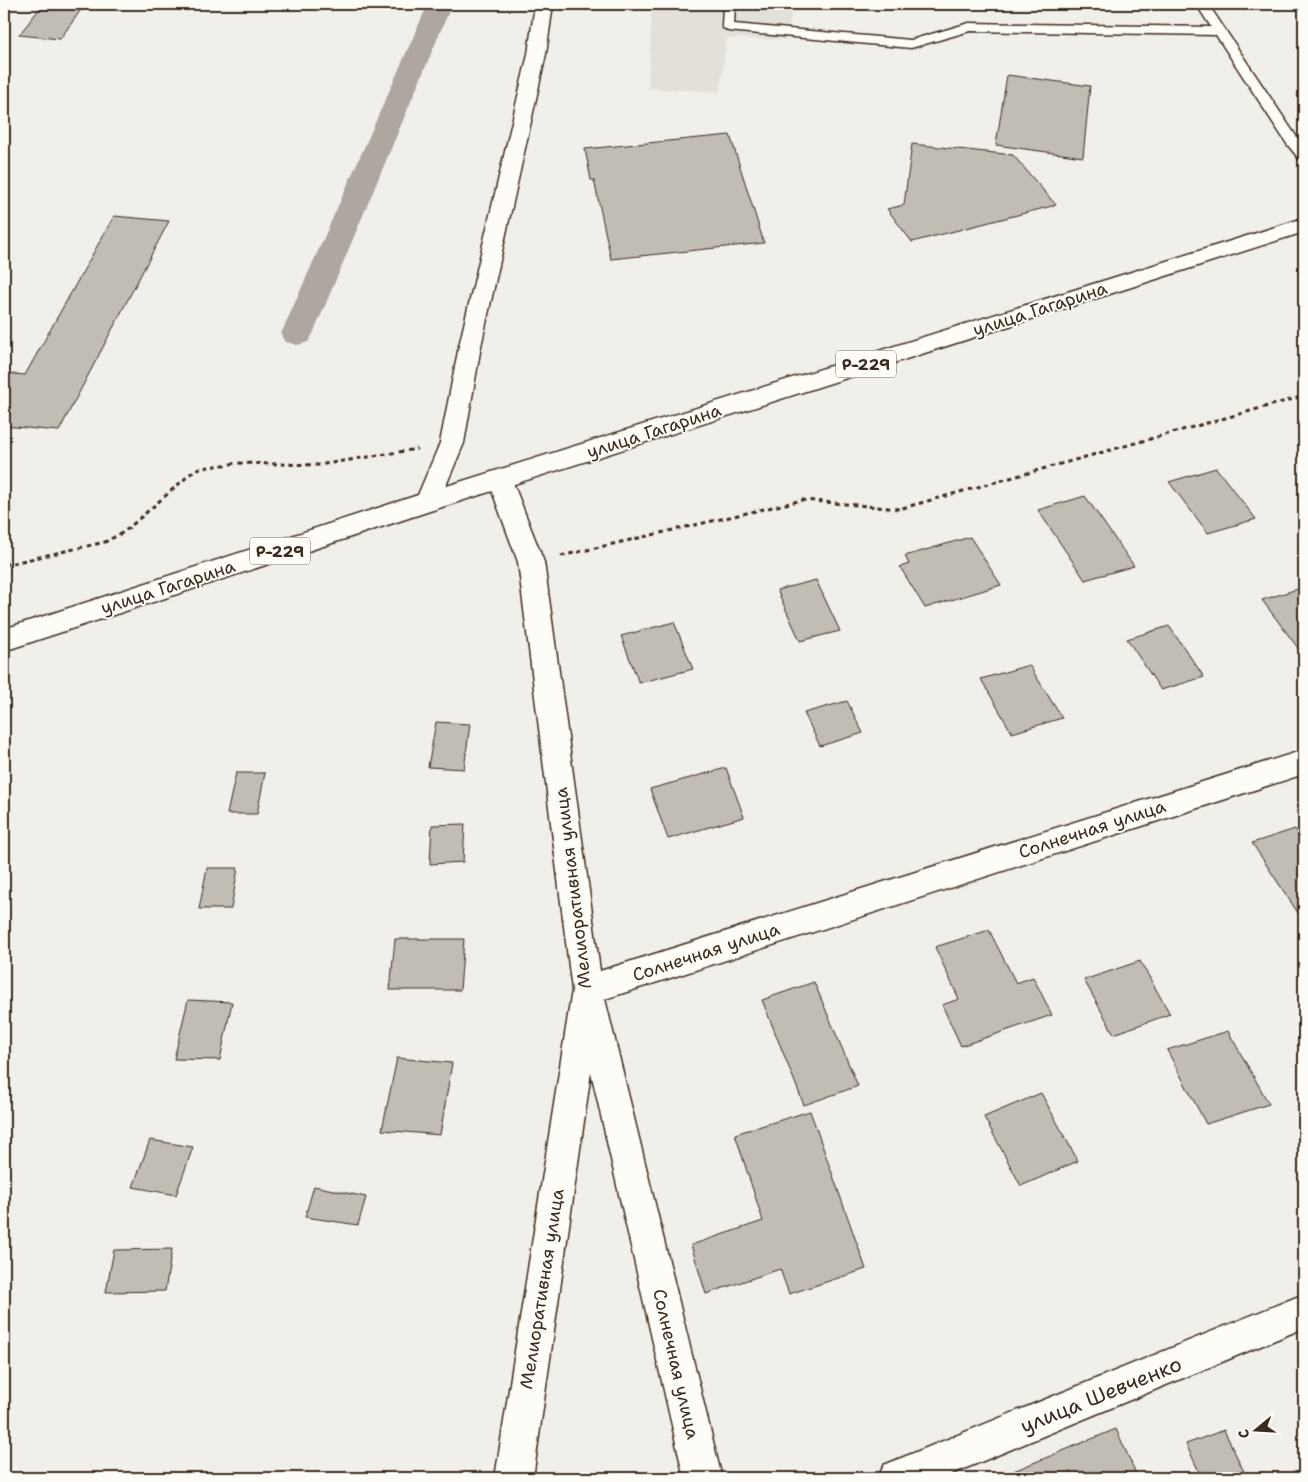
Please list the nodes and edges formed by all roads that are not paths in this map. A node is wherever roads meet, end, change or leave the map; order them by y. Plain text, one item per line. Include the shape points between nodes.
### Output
1 (544, 4) edge
2 (729, 4) edge
3 (1202, 4) edge
4 (1220, 32) junction
5 (1304, 156) edge
6 (1304, 225) edge
7 (500, 480) junction
8 (427, 502) junction
9 (4, 640) edge
10 (1304, 762) edge
11 (587, 990) junction
12 (1304, 1311) edge
13 (514, 1478) edge
14 (703, 1478) edge
15 (897, 1478) edge

1 - 8 street via 537,54 452,443
2 - 4 lane via 728,27 911,44 969,27
3 - 4 lane
4 - 5 lane
6 - 7 street, улица Гагарина / Р-229
7 - 8 street, улица Гагарина / Р-229
7 - 11 street, Мелиоративная улица via 531,562
8 - 9 street, улица Гагарина / Р-229
10 - 11 street, Солнечная улица
11 - 13 street, Мелиоративная улица
11 - 14 street, Солнечная улица
12 - 15 street, улица Шевченко

